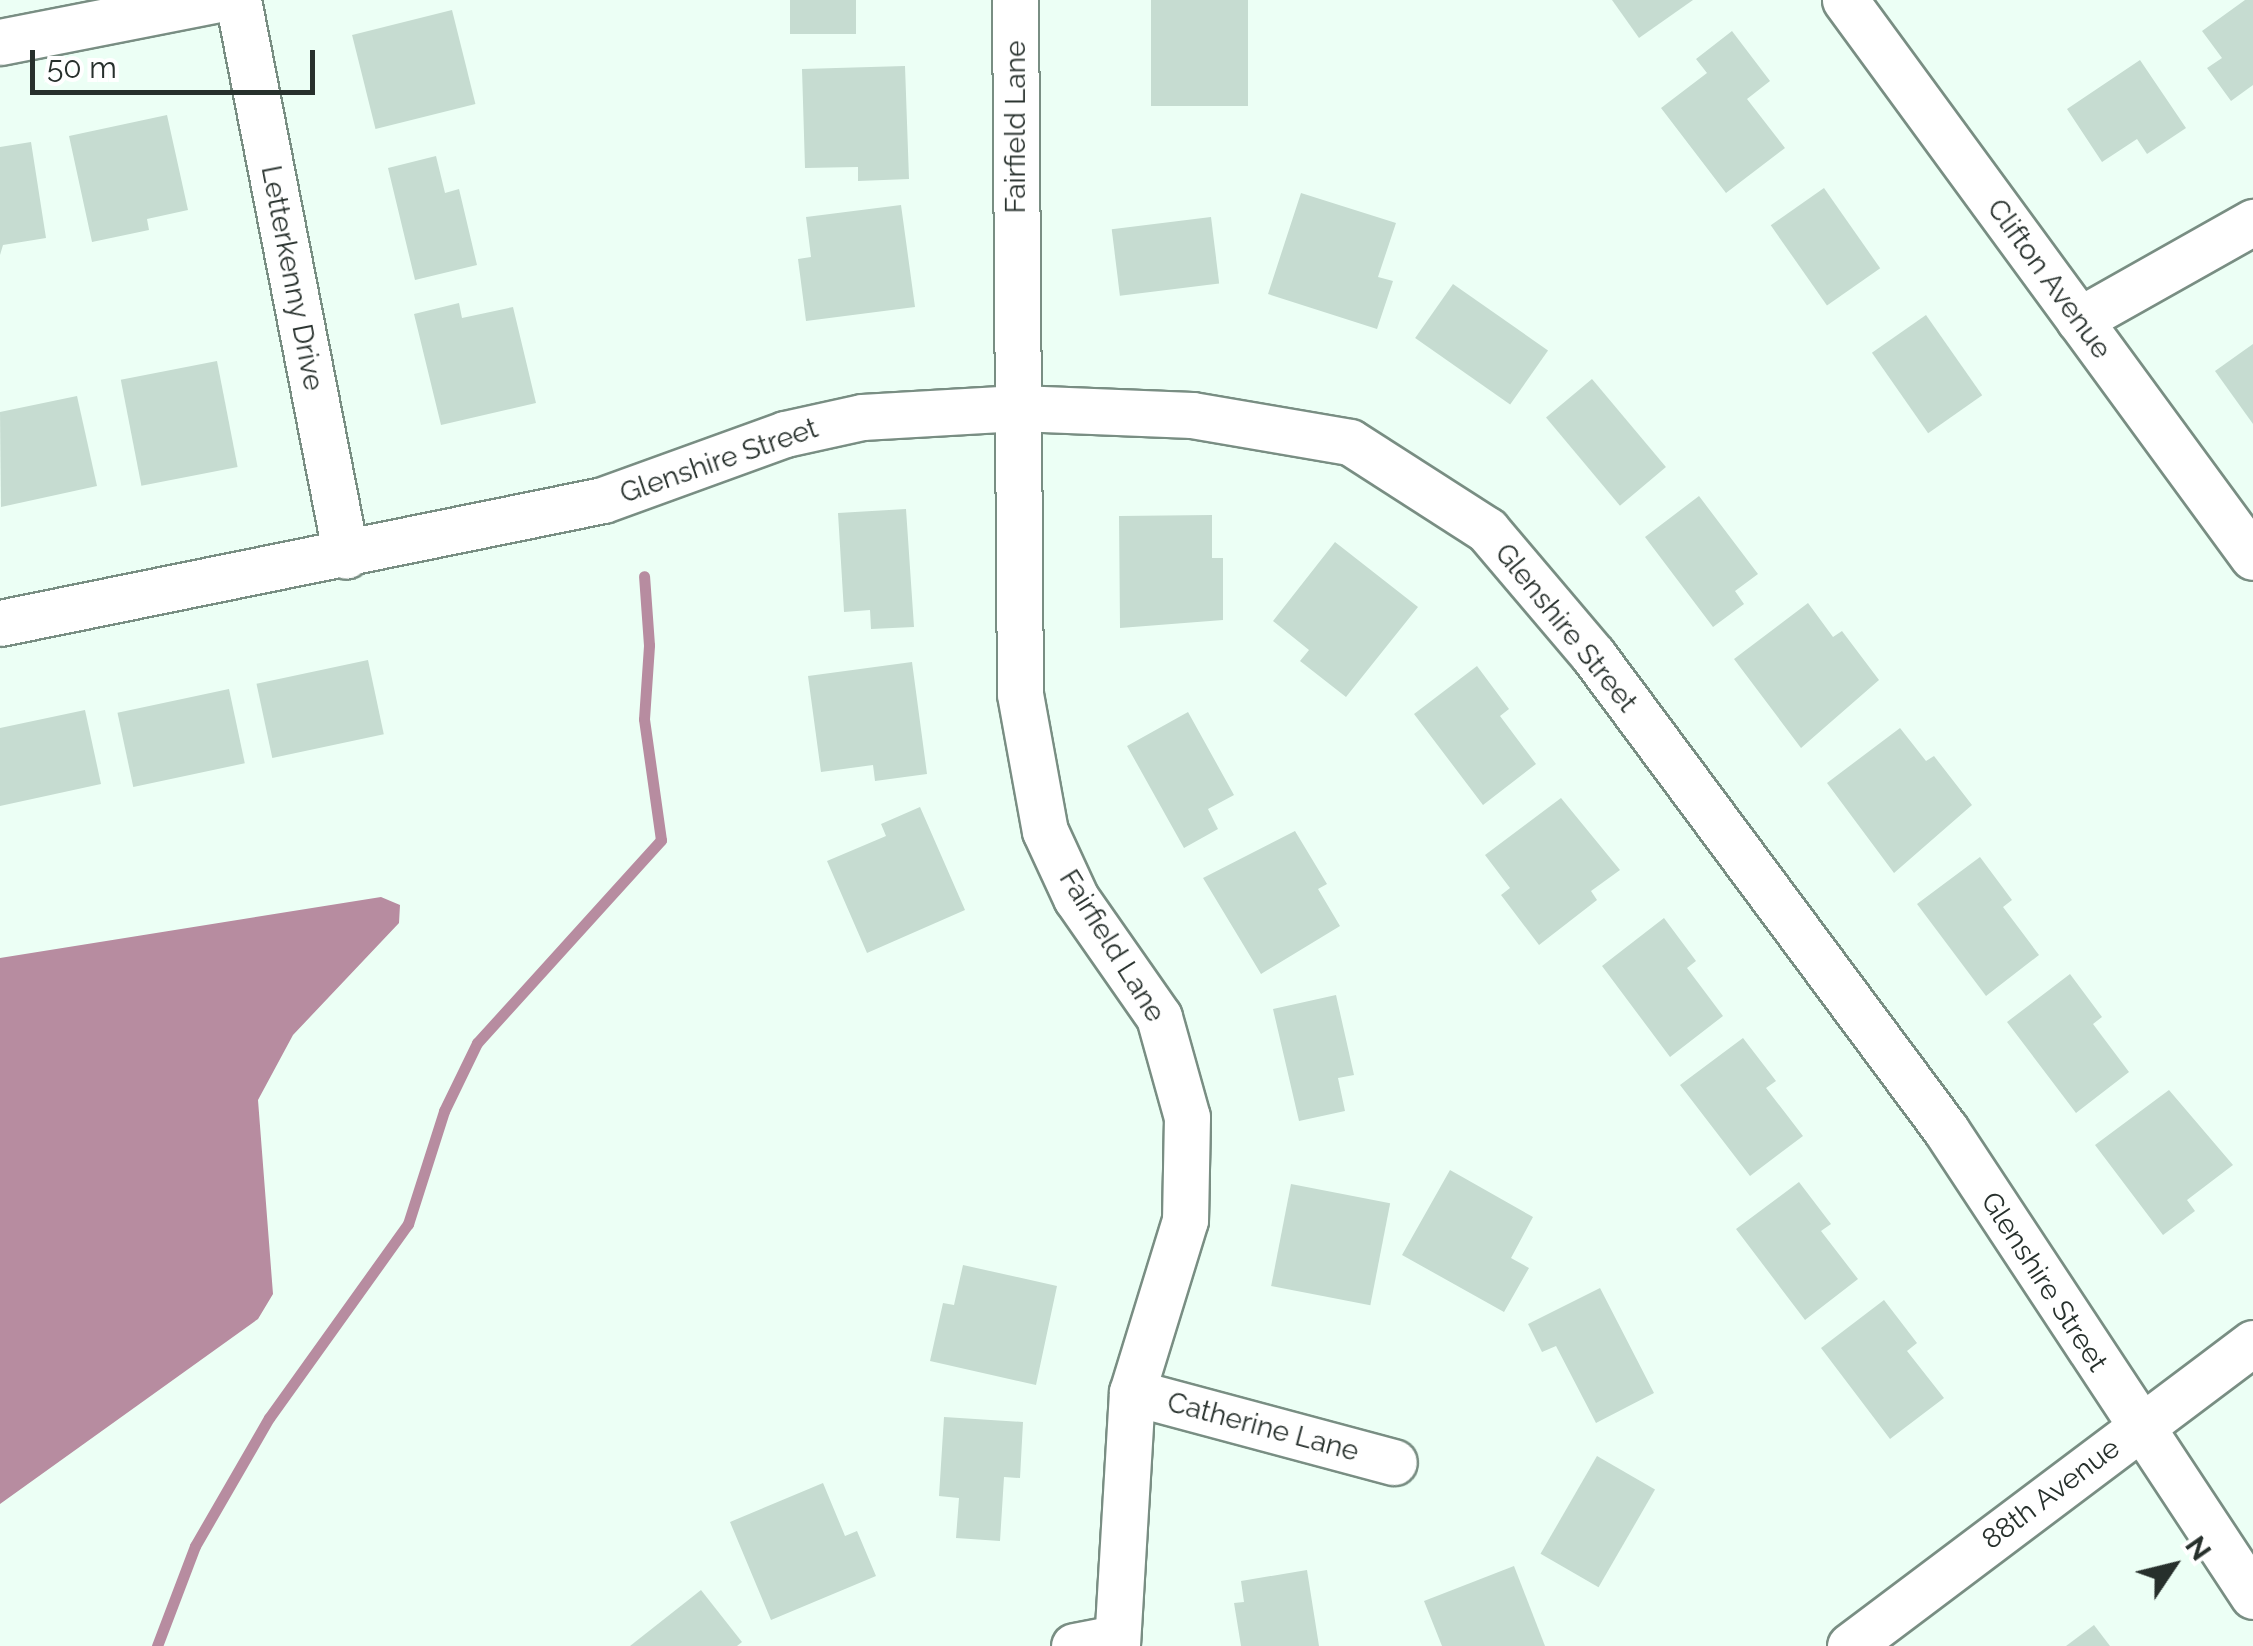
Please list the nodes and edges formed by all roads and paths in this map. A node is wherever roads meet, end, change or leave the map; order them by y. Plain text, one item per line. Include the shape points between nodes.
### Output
1 (216, 0) edge
2 (238, 0) edge
3 (1015, 0) edge
4 (1845, 0) edge
5 (0, 42) edge
6 (2253, 222) edge
7 (2079, 320) junction
8 (1018, 408) junction
9 (346, 556) junction
10 (2253, 557) edge
11 (0, 623) edge
12 (2253, 1343) edge
13 (1132, 1392) junction
14 (2138, 1428) junction
15 (1394, 1462) dead end
16 (2253, 1596) edge
17 (1102, 1644) edge
18 (1850, 1646) edge

1 - 5 street
2 - 9 street, Letterkenny Drive
3 - 8 street, Fairfield Lane
4 - 7 street, Clifton Avenue
6 - 7 street
7 - 10 street, Clifton Avenue
8 - 9 street, Glenshire Street via 830,424 603,500
8 - 13 street, Fairfield Lane via 1020,694 1045,831 1076,898 1159,1016 1187,1118 1185,1220
8 - 14 street, Glenshire Street via 1192,415 1350,442 1488,530 1592,656 1946,1130
9 - 11 street, Glenshire Street
12 - 14 street, 88th Avenue
13 - 15 street, Catherine Lane
13 - 17 street, Fairfield Lane
14 - 16 street, Glenshire Street
14 - 18 street, 88th Avenue

